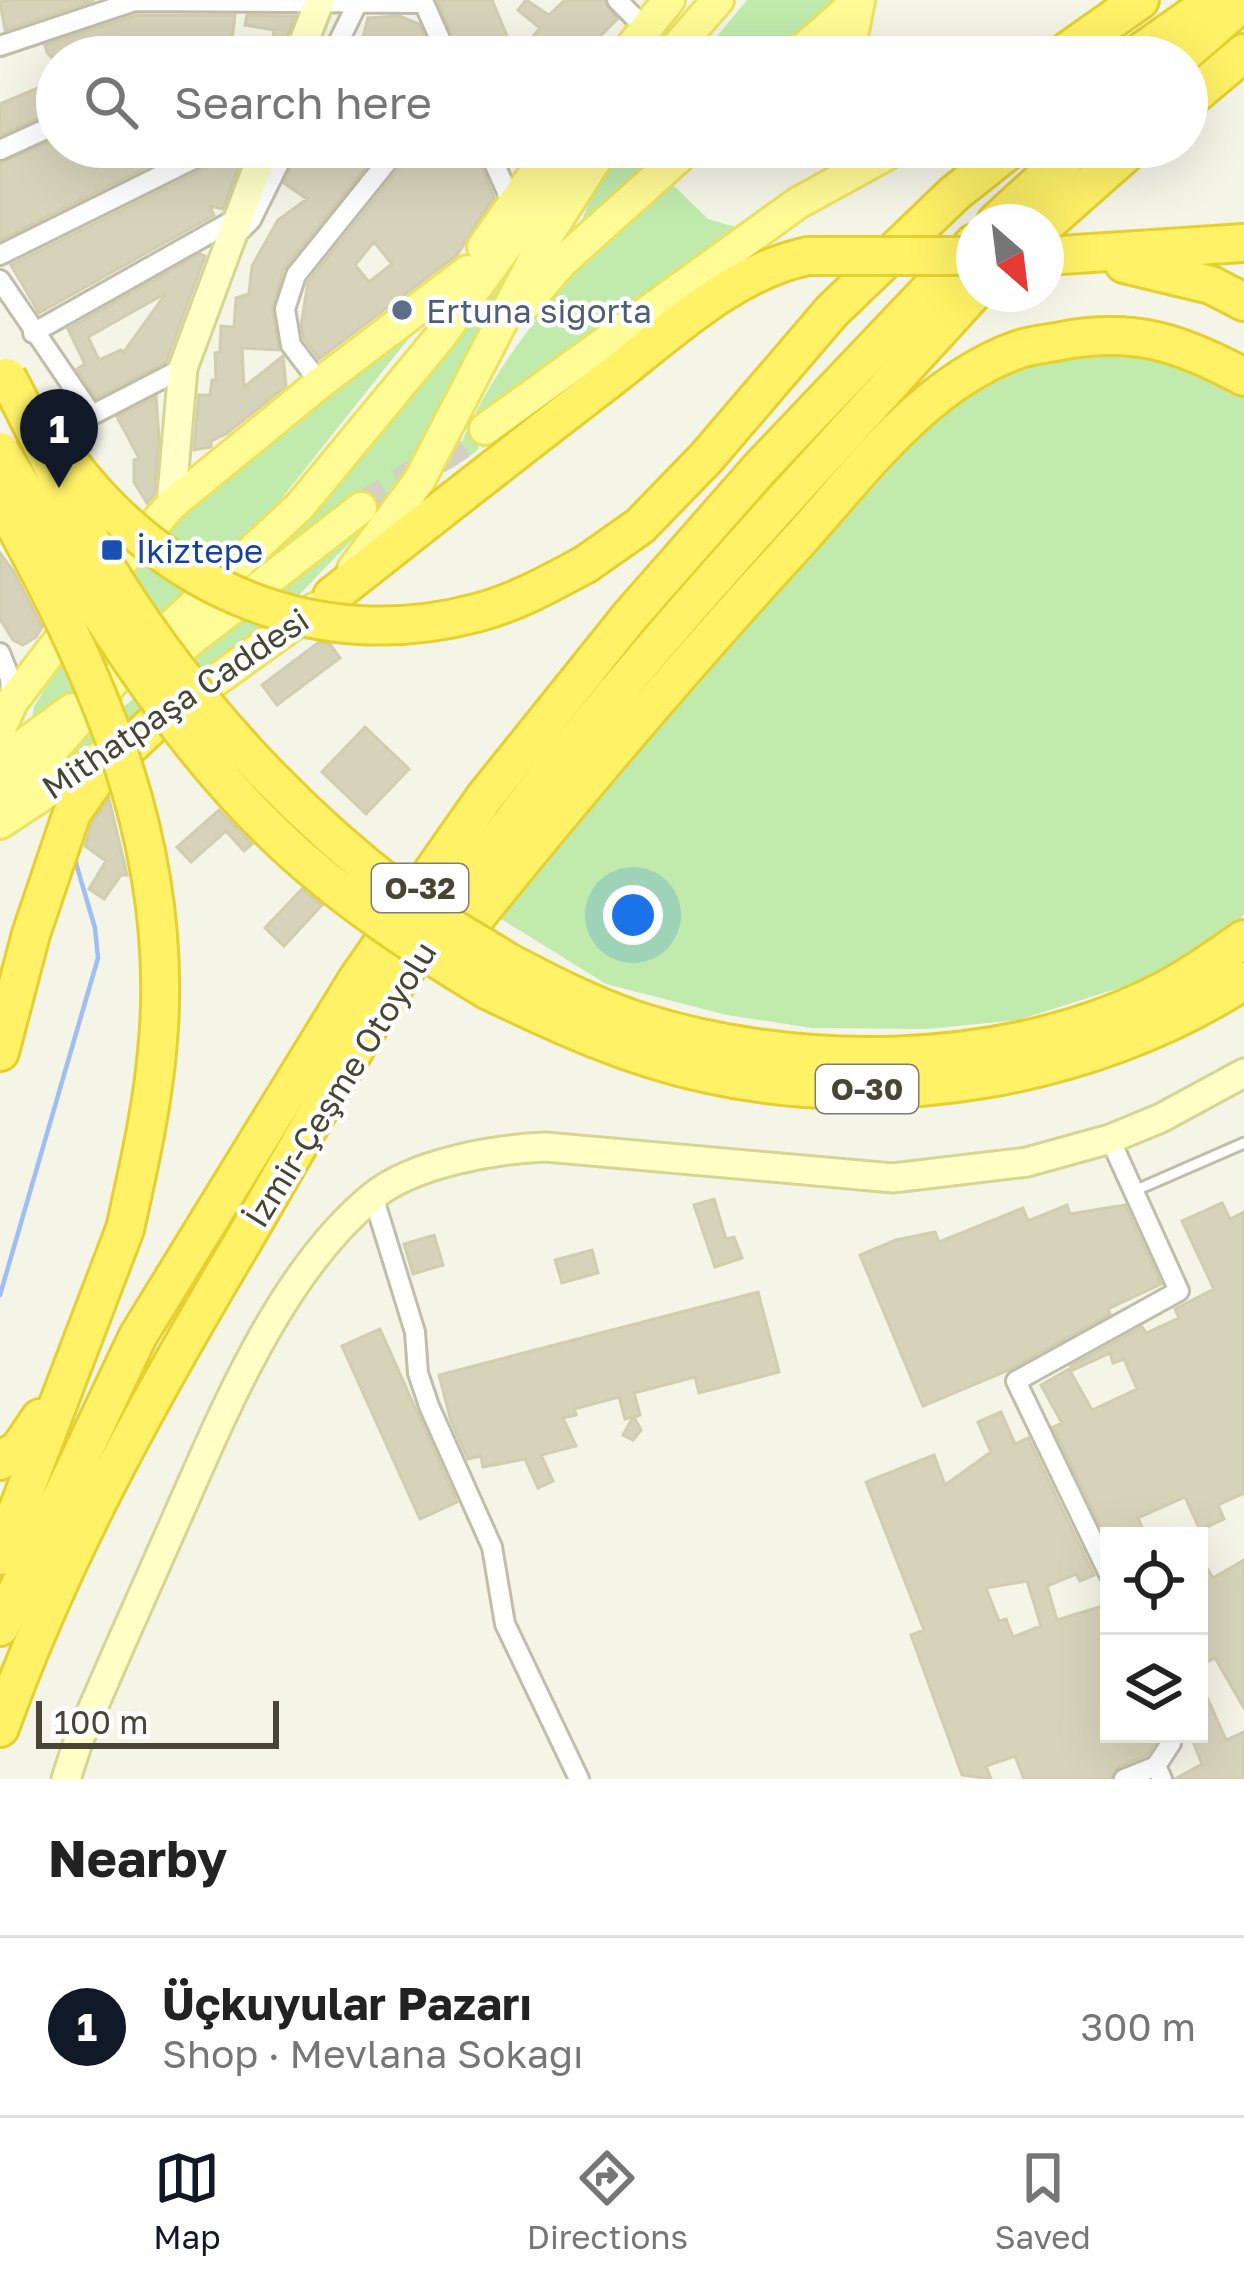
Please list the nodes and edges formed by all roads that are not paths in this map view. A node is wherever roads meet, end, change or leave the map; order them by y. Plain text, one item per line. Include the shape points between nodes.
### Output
1 (617, 0) edge
2 (669, 0) edge
3 (695, 0) edge
4 (718, 0) edge
5 (859, 0) edge
6 (1140, 0) edge
7 (1215, 0) edge
8 (425, 1) edge
9 (1244, 1) edge
10 (319, 2) edge
11 (357, 3) edge
12 (306, 36) edge
13 (341, 36) edge
14 (439, 36) edge
15 (642, 36) edge
16 (651, 36) edge
17 (655, 36) edge
18 (686, 36) edge
19 (818, 36) edge
20 (852, 36) edge
21 (1089, 36) edge
22 (1164, 36) edge
23 (1204, 36) edge
24 (0, 44) edge
25 (1244, 53) edge
26 (1208, 83) edge
27 (36, 134) edge
28 (0, 150) edge
29 (175, 168) edge
30 (258, 168) edge
31 (277, 168) edge
32 (382, 168) edge
33 (496, 168) edge
34 (538, 168) edge
35 (564, 168) edge
36 (591, 168) edge
37 (667, 168) edge
38 (861, 168) edge
39 (987, 168) edge
40 (1055, 168) edge
41 (1109, 168) edge
42 (512, 203) junction
43 (1016, 204) edge
44 (1064, 208) edge
45 (237, 228) junction
46 (1244, 243) edge
47 (0, 254) edge
48 (956, 256) edge
49 (1064, 256) edge
50 (1091, 256) junction
51 (956, 262) edge
52 (468, 271) junction
53 (0, 280) edge
54 (1244, 302) edge
55 (956, 312) edge
56 (33, 333) junction
57 (493, 342) junction
58 (183, 368) junction
59 (3, 372) edge
60 (1244, 377) edge
61 (320, 383) junction
62 (379, 408) junction
63 (485, 429) tunnel mouth
64 (0, 452) edge
65 (0, 498) edge
66 (171, 506) junction
67 (361, 508) tunnel mouth
68 (0, 525) edge
69 (332, 596) junction
70 (60, 640) junction
71 (0, 652) edge
72 (120, 674) junction
73 (6, 716) edge
74 (152, 725) junction
75 (0, 762) edge
76 (40, 764) junction
77 (0, 796) edge
78 (0, 823) edge
79 (0, 848) edge
80 (1244, 939) edge
81 (497, 976) junction
82 (1244, 981) edge
83 (0, 1052) edge
84 (1244, 1073) edge
85 (321, 1110) junction
86 (1110, 1139) junction
87 (1244, 1143) edge
88 (1133, 1191) junction
89 (373, 1196) junction
90 (125, 1229) junction
91 (0, 1461) edge
92 (1100, 1555) edge
93 (0, 1556) edge
94 (0, 1627) edge
95 (0, 1727) edge
96 (1171, 1743) edge
97 (1159, 1772) edge
98 (66, 1779) edge
99 (579, 1779) edge
100 (1124, 1779) edge

1 - 15 street
2 - 16 main road
3 - 17 main road
4 - 18 main road
5 - 19 main road
5 - 20 main road
6 - 21 highway
7 - 22 highway
8 - 11 street
8 - 14 street
9 - 23 highway
10 - 11 street
10 - 12 main road
10 - 24 street via 135,1
11 - 13 street
25 - 26 highway
27 - 28 street
29 - 47 street
30 - 45 main road
31 - 45 street via 251,220
32 - 61 street via 296,275 285,309 291,345
33 - 42 street
34 - 42 main road
35 - 62 main road, Mithatpaşa Caddesi
36 - 57 main road, Mithatpaşa Caddesi
37 - 57 main road via 563,262
38 - 63 main road via 798,203
39 - 59 highway, bridge via 832,311 640,526 586,563 478,613 327,624 248,601 168,561 120,522
40 - 43 highway
41 - 44 highway
42 - 52 main road
45 - 56 street
45 - 58 main road
46 - 50 highway
48 - 69 highway, bridge via 808,256 753,274
49 - 50 highway
50 - 54 highway via 1210,285
51 - 94 highway, İzmir-Çeşme Otoyolu / O-32 via 631,615 446,852 358,978 138,1336
52 - 61 main road
52 - 62 main road
53 - 56 street
55 - 85 highway, İzmir-Çeşme Otoyolu / O-32 via 690,604 515,820 399,979
56 - 58 street via 92,415
57 - 69 main road, Mithatpaşa Caddesi via 418,481
58 - 66 main road
59 - 81 highway, bridge via 116,583 237,743
60 - 85 highway via 1194,350 1144,336 1091,335 1018,350 909,418 586,779
61 - 66 main road
62 - 72 main road, Mithatpaşa Caddesi via 300,506
64 - 81 highway, O-30, bridge via 110,630 226,782 298,856 427,952
65 - 90 highway, bridge via 85,660 130,777 155,898 159,1036
66 - 70 main road
67 - 76 main road
68 - 70 main road
69 - 74 main road, Mithatpaşa Caddesi
70 - 73 main road
71 - 73 street via 10,678
72 - 75 main road
72 - 76 main road, Mithatpaşa Caddesi
74 - 78 main road, Mithatpaşa Caddesi
74 - 79 main road
74 - 83 highway via 72,813
76 - 77 main road, Mithatpaşa Caddesi
80 - 81 highway, O-30 via 1176,983 1101,1017 1020,1040 882,1056 717,1041
81 - 82 highway, O-30 via 587,1039 711,1075 890,1090 966,1083 1088,1053
84 - 86 main road
85 - 95 highway, İzmir-Çeşme Otoyolu / O-32 via 165,1372 72,1555
86 - 88 street
86 - 89 main road via 1028,1162 892,1178 508,1149 470,1155
87 - 88 lane
88 - 92 street via 1179,1291 1016,1381
89 - 98 main road via 308,1266 256,1348
89 - 99 street via 415,1332 424,1390 493,1546 505,1624
90 - 91 highway via 35,1429
90 - 93 highway
96 - 97 street
97 - 100 street

